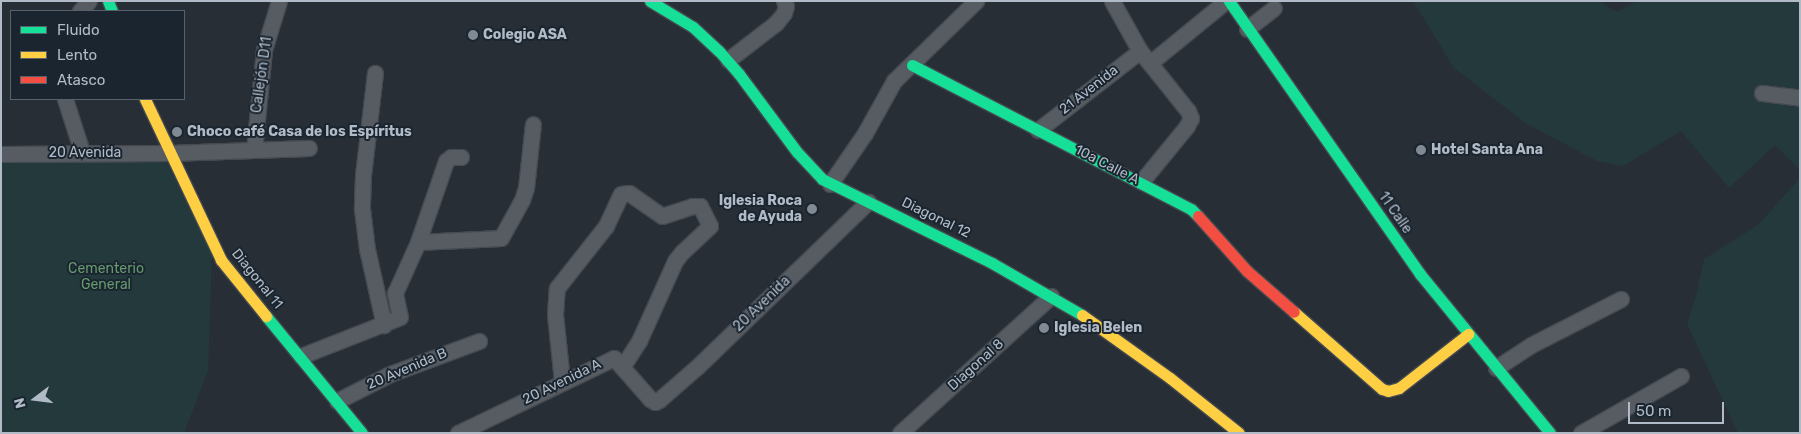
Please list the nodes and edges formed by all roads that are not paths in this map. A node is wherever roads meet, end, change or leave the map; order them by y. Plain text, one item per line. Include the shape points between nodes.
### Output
1 (279, 1) edge
2 (784, 1) edge
3 (976, 1) edge
4 (1112, 1) edge
5 (1228, 1) edge
6 (654, 2) edge
7 (1274, 8) dead end
8 (1247, 29) junction
9 (1140, 51) junction
10 (728, 60) junction
11 (1150, 64) junction
12 (912, 65) junction
13 (374, 73) dead end
14 (1762, 93) dead end
15 (1800, 98) edge
16 (65, 100) edge
17 (145, 100) edge
18 (532, 124) dead end
19 (1038, 130) junction
20 (309, 148) dead end
21 (2, 150) edge
22 (254, 150) junction
23 (82, 152) junction
24 (170, 154) junction
25 (461, 158) dead end
26 (1141, 182) junction
27 (830, 184) junction
28 (868, 202) junction
29 (418, 242) junction
30 (1051, 296) junction
31 (1621, 299) dead end
32 (384, 325) junction
33 (1468, 334) junction
34 (479, 341) dead end
35 (301, 356) junction
36 (623, 366) junction
37 (1496, 368) junction
38 (1681, 376) dead end
39 (562, 381) junction
40 (337, 401) junction
41 (653, 401) joint
42 (362, 433) edge
43 (458, 433) edge
44 (900, 433) edge
45 (1239, 433) edge
46 (1550, 433) edge
47 (1581, 433) edge

1 - 22 street, Callejón D11 via 264,50
2 - 10 street via 784,14 776,24
3 - 12 street
4 - 9 street
5 - 8 street, 11 Calle
5 - 11 street
6 - 10 street, Diagonal 12 via 693,27
7 - 8 street
8 - 33 street, 11 Calle via 1411,261
9 - 11 street
9 - 19 street, 21 Avenida
10 - 27 street, Diagonal 12 via 797,152 815,173
11 - 26 street via 1191,118
12 - 19 street, 10a Calle A
12 - 27 street via 894,81 865,133
13 - 32 street via 362,209
14 - 15 street
16 - 23 street
17 - 24 street, Diagonal 11
18 - 29 street via 526,188 501,238
19 - 26 street, 10a Calle A
20 - 22 street, 20 Avenida
21 - 23 street, 20 Avenida
22 - 24 street, 20 Avenida
23 - 24 street, 20 Avenida
24 - 35 street, Diagonal 11 via 221,260
25 - 29 street via 451,157 446,161
26 - 33 street, 10a Calle A via 1196,212 1247,271 1377,386 1388,391 1399,388
27 - 28 street, Diagonal 12
28 - 30 street, Diagonal 12 via 976,254
28 - 41 street, 20 Avenida via 697,367 659,400
29 - 32 street via 395,293 400,317
30 - 44 street, Diagonal 8
30 - 45 street, Diagonal 12 via 1136,352
31 - 37 street
32 - 35 street
33 - 37 street, 11 Calle
34 - 40 street, 20 Avenida B via 390,374
35 - 40 street, Diagonal 11
36 - 39 street, 20 Avenida A via 614,358
36 - 39 street via 639,341 675,262 710,226 700,206 662,216 629,193 621,194 606,226 557,288 555,314
36 - 41 street, 20 Avenida A
37 - 46 street, 11 Calle
38 - 47 street
39 - 43 street, 20 Avenida A
40 - 42 street, Diagonal 11

